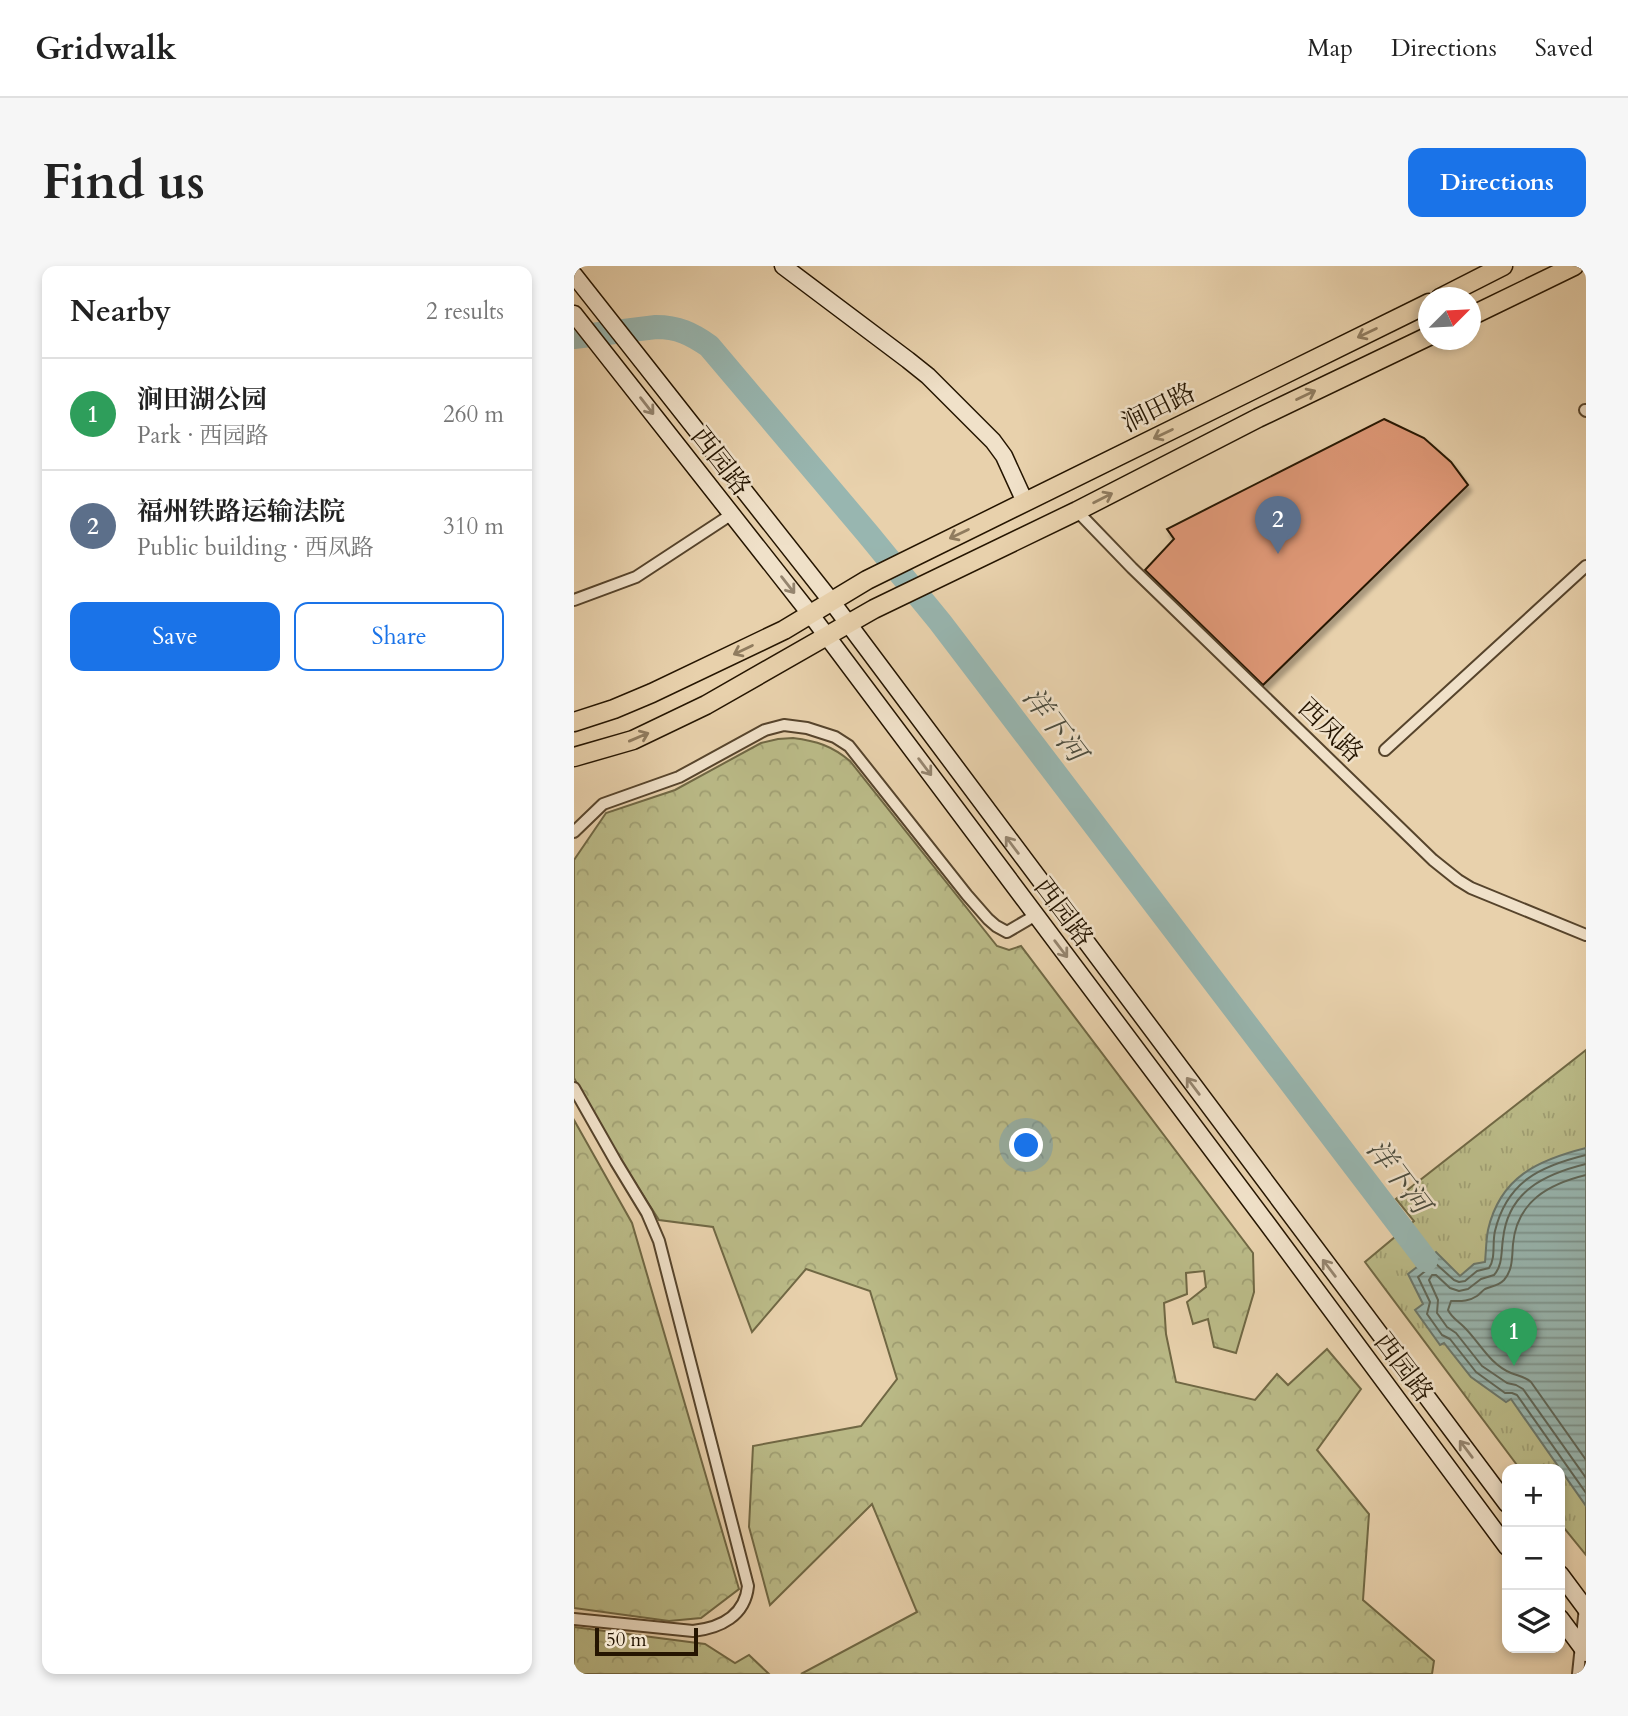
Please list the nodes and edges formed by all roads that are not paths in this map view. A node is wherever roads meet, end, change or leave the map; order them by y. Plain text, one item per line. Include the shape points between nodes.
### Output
1 (783, 266) edge
2 (1503, 266) edge
3 (1574, 266) edge
4 (574, 275) edge
5 (1462, 287) edge
6 (1418, 308) edge
7 (1481, 311) edge
8 (576, 317) edge
9 (1418, 341) edge
10 (1024, 502) junction
11 (1077, 511) junction
12 (732, 514) junction
13 (1586, 566) edge
14 (574, 600) edge
15 (832, 602) junction
16 (811, 615) junction
17 (848, 624) junction
18 (827, 636) junction
19 (574, 722) edge
20 (1385, 750) dead end
21 (574, 757) edge
22 (574, 832) edge
23 (1036, 915) junction
24 (1586, 935) edge
25 (574, 1088) edge
26 (1502, 1497) edge
27 (1502, 1540) edge
28 (1565, 1580) edge
29 (1586, 1607) edge
30 (574, 1619) edge
31 (1576, 1633) edge
32 (1578, 1674) edge

1 - 10 main road via 908,359 974,421 999,449
2 - 5 main road
3 - 7 main road
4 - 15 main road, 西园路
6 -> 10 main road, 涧田路
8 -> 12 main road, 西园路
11 -> 9 main road
10 -> 15 main road, 涧田路
11 - 17 main road
11 - 24 street, 西凤路 via 1452,876
12 - 14 street via 636,577
12 -> 16 main road, 西园路
13 - 20 street
15 - 16 main road, 涧田路
15 - 17 main road, 西园路
16 - 18 main road, 西园路
16 -> 19 main road, 涧田路 via 652,694
17 - 18 main road
26 -> 17 main road, 西园路
21 -> 18 main road via 646,734
18 -> 23 main road, 西园路
22 - 23 street via 603,804 678,777 756,734 784,725 807,728 849,746 996,926 1007,932
23 -> 27 main road, 西园路
25 - 30 street via 659,1241 748,1587 743,1605 734,1615 705,1630
28 - 29 main road
29 - 31 main road
31 - 32 street

